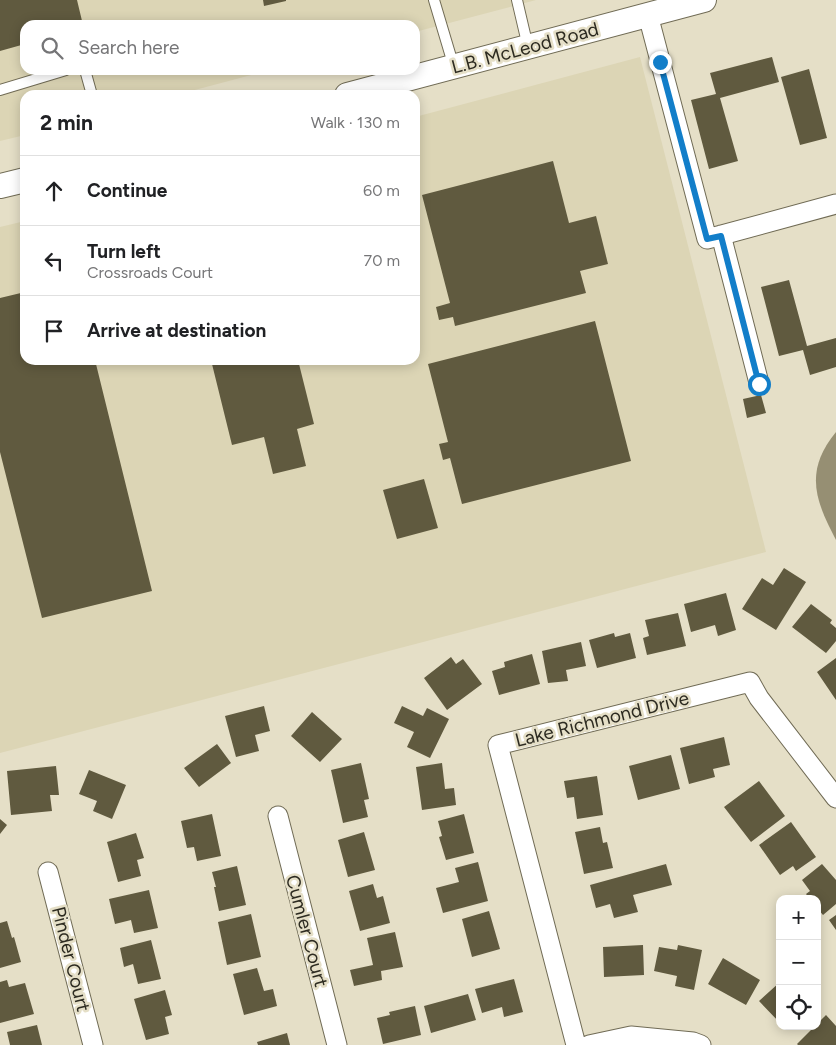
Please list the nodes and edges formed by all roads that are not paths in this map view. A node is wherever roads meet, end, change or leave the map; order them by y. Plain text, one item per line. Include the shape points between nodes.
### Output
1 (434, 0) edge
2 (517, 0) edge
3 (704, 0) edge
4 (648, 15) junction
5 (528, 47) junction
6 (454, 67) junction
7 (50, 75) edge
8 (86, 75) edge
9 (0, 90) edge
10 (91, 90) edge
11 (366, 90) edge
12 (20, 181) edge
13 (0, 186) edge
14 (836, 204) edge
15 (721, 236) junction
16 (759, 384) dead end
17 (836, 798) edge
18 (278, 816) dead end
19 (48, 872) dead end
20 (93, 1045) edge
21 (337, 1045) edge
22 (576, 1045) edge
23 (589, 1045) edge
24 (700, 1045) edge

1 - 6 lane
2 - 5 lane
3 - 4 street, L.B. McLeod Road
4 - 5 street, L.B. McLeod Road
4 - 15 street via 707,239
5 - 6 street, L.B. McLeod Road
6 - 11 street, L.B. McLeod Road
7 - 9 lane
8 - 10 lane
12 - 13 street
14 - 15 street
15 - 16 street
17 - 22 street, Lake Richmond Drive via 750,682 498,745
18 - 21 street, Cumler Court
19 - 20 street, Pinder Court
23 - 24 street via 631,1036

